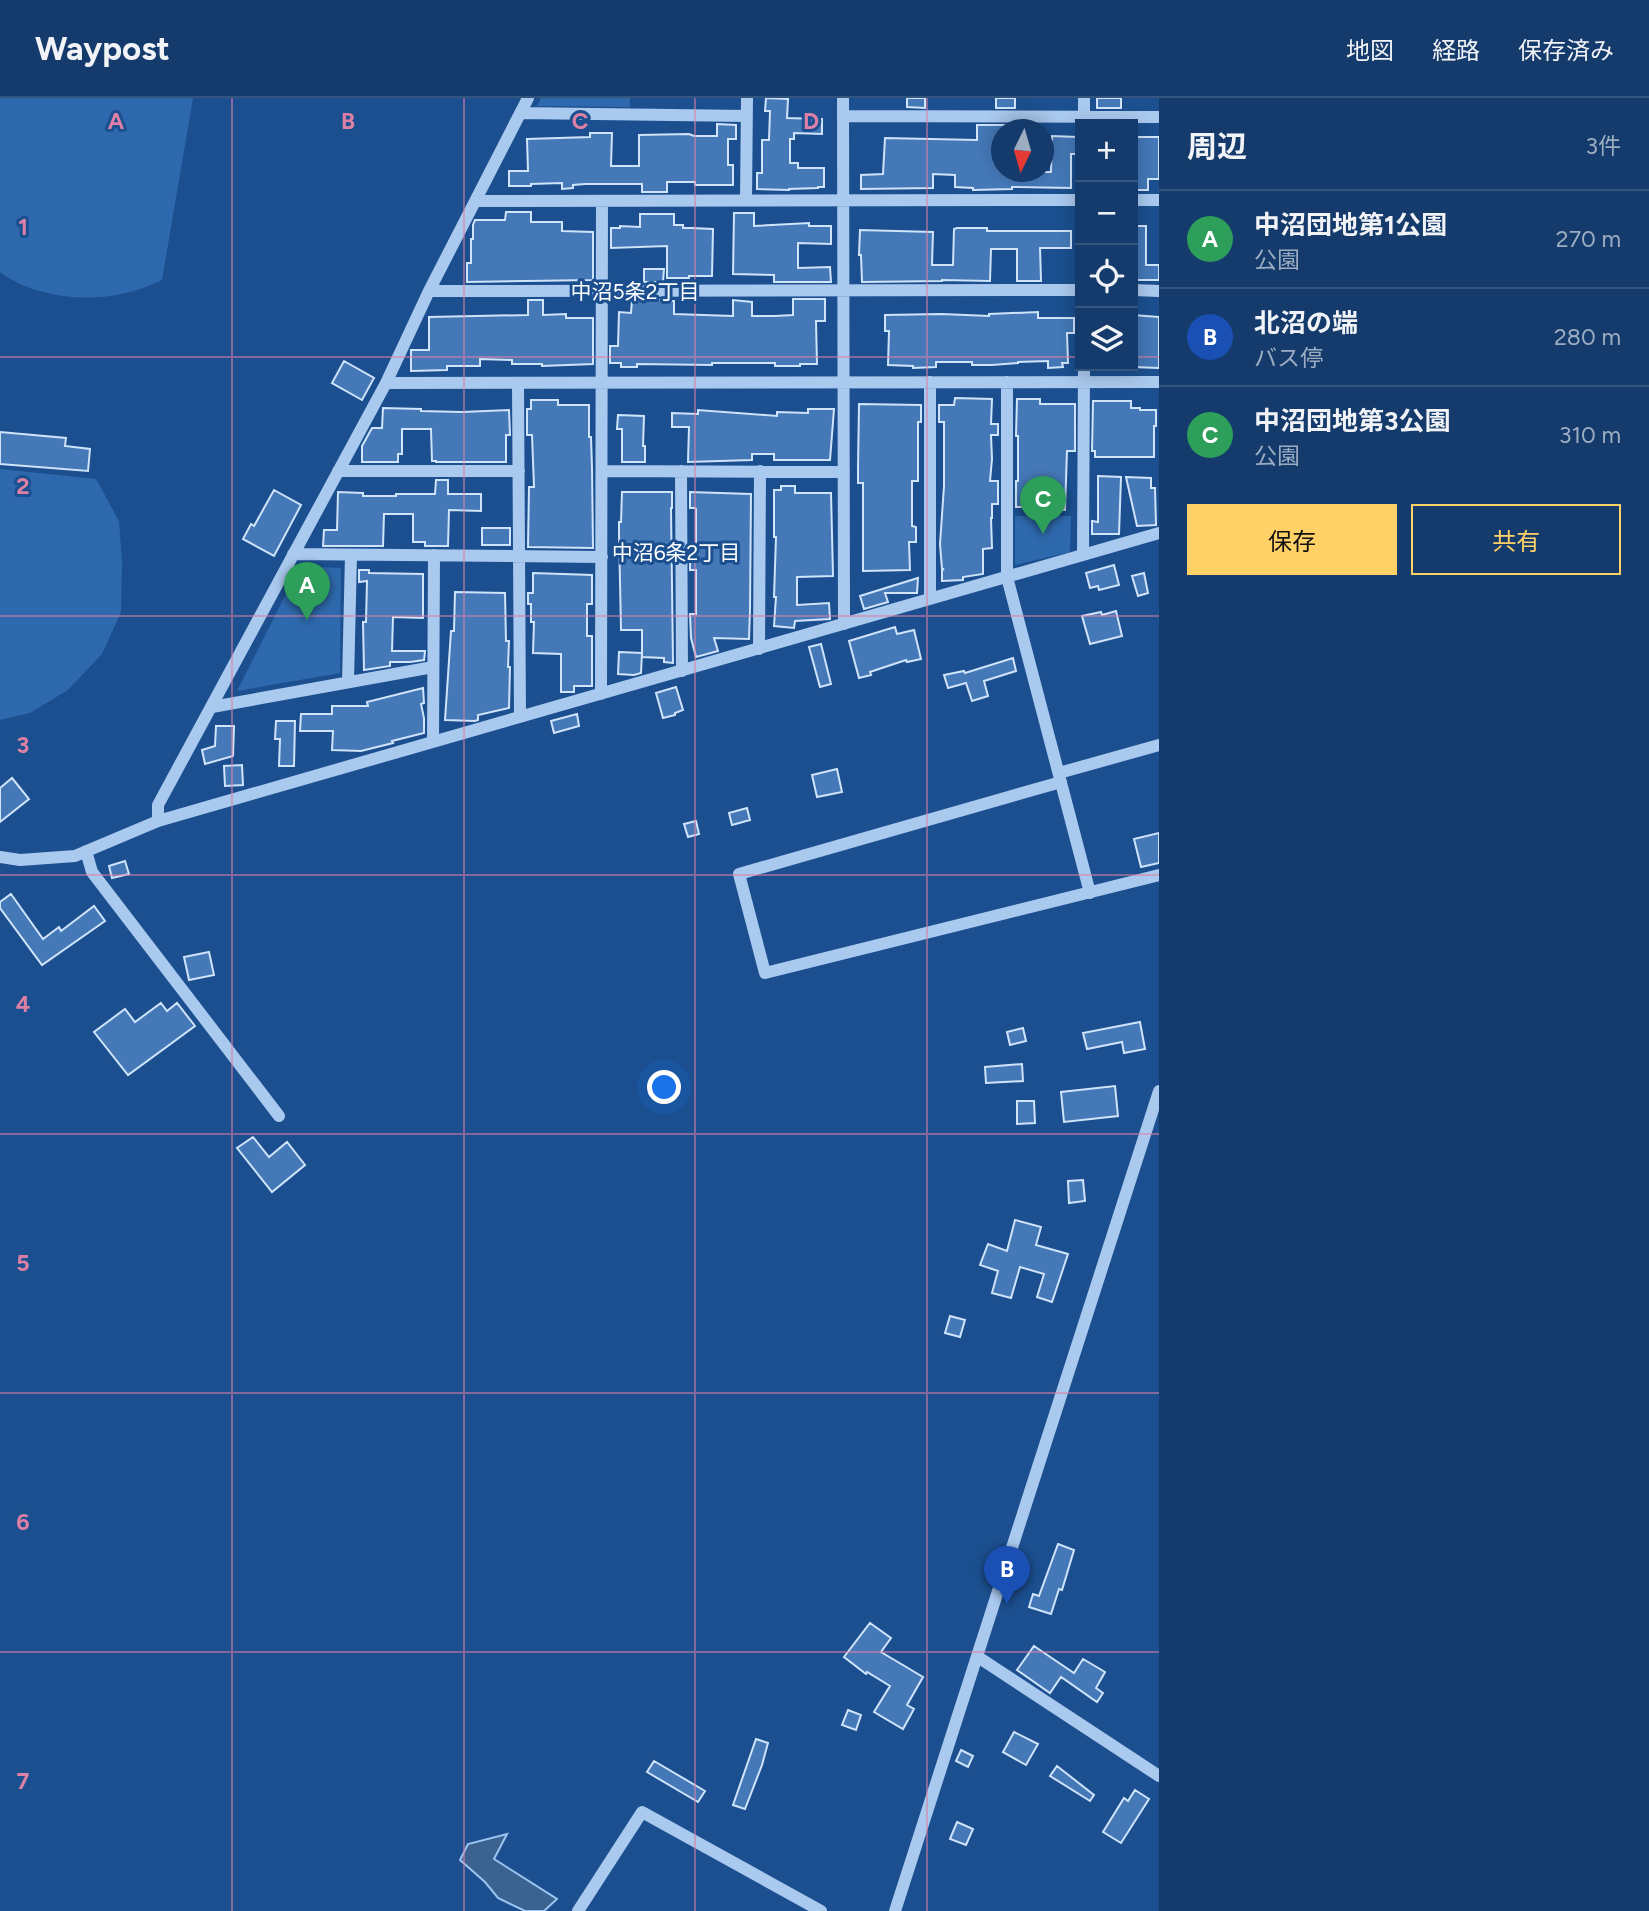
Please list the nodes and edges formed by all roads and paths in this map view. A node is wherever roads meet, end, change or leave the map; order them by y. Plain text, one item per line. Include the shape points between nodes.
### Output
1 (528, 98) edge
2 (747, 98) edge
3 (843, 98) edge
4 (1084, 98) edge
5 (520, 113) junction
6 (747, 116) junction
7 (843, 116) junction
8 (1159, 117) edge
9 (1084, 119) edge
10 (1109, 119) edge
11 (1075, 120) edge
12 (1075, 200) edge
13 (1138, 200) edge
14 (1159, 200) edge
15 (475, 201) junction
16 (602, 201) junction
17 (746, 201) junction
18 (844, 201) junction
19 (602, 290) junction
20 (842, 290) junction
21 (1075, 290) edge
22 (1138, 290) edge
23 (1159, 290) edge
24 (429, 291) junction
25 (1084, 371) edge
26 (602, 382) junction
27 (844, 382) junction
28 (930, 382) junction
29 (1007, 382) junction
30 (1084, 382) junction
31 (1159, 382) edge
32 (386, 383) junction
33 (518, 383) junction
34 (338, 471) junction
35 (519, 471) junction
36 (602, 471) junction
37 (681, 471) junction
38 (760, 471) junction
39 (844, 472) junction
40 (1159, 533) edge
41 (293, 554) junction
42 (351, 555) junction
43 (434, 555) junction
44 (1083, 555) junction
45 (519, 556) junction
46 (602, 557) junction
47 (1007, 577) junction
48 (930, 599) junction
49 (844, 624) junction
50 (759, 649) junction
51 (433, 667) junction
52 (682, 671) junction
53 (348, 682) junction
54 (601, 694) junction
55 (212, 707) junction
56 (520, 717) junction
57 (433, 742) junction
58 (1159, 745) edge
59 (1060, 778) junction
60 (158, 821) junction
61 (86, 851) junction
62 (0, 857) edge
63 (1159, 875) edge
64 (1090, 893) junction
65 (1159, 1091) edge
66 (279, 1116) dead end
67 (978, 1657) junction
68 (1159, 1776) edge
69 (578, 1911) edge
70 (821, 1911) edge
71 (895, 1911) edge

1 - 5 street
2 - 6 street
3 - 7 street
4 - 9 street
5 - 6 street
5 - 15 street
6 - 17 street
7 - 11 street
7 - 18 street
8 - 10 street
12 - 18 street
13 - 14 street
15 - 16 street
15 - 24 street
16 - 17 street
16 - 19 street
17 - 18 street
18 - 20 street
19 - 20 street
19 - 24 street
19 - 26 street
20 - 21 street
20 - 27 street
22 - 23 street
24 - 32 street
25 - 30 street
26 - 27 street
26 - 33 street
26 - 36 street
27 - 28 street
27 - 39 street
28 - 29 street
28 - 48 street
29 - 30 street
29 - 47 street
30 - 31 street
30 - 44 street
32 - 33 street
32 - 34 street
33 - 35 street
34 - 35 street
34 - 41 street
35 - 45 street
36 - 37 street
36 - 46 street
37 - 38 street
37 - 52 street
38 - 39 street
38 - 50 street
39 - 49 street
40 - 44 street
41 - 42 street
41 - 55 street
42 - 43 street
42 - 53 street
43 - 45 street
43 - 51 street
44 - 47 street
45 - 46 street
45 - 56 street
46 - 54 street
47 - 48 street
47 - 59 street
48 - 49 street
49 - 50 street
50 - 52 street
51 - 53 street
51 - 57 street
52 - 54 street
53 - 55 street
54 - 56 street
55 - 60 street via 158,805
56 - 57 street
57 - 60 street
58 - 59 street
59 - 64 street
59 - 64 street via 739,873 765,973
60 - 61 street
61 - 62 street via 19,860
61 - 66 street via 92,872
63 - 64 street
65 - 67 street
67 - 68 street
67 - 71 street
69 - 70 street via 642,1812

